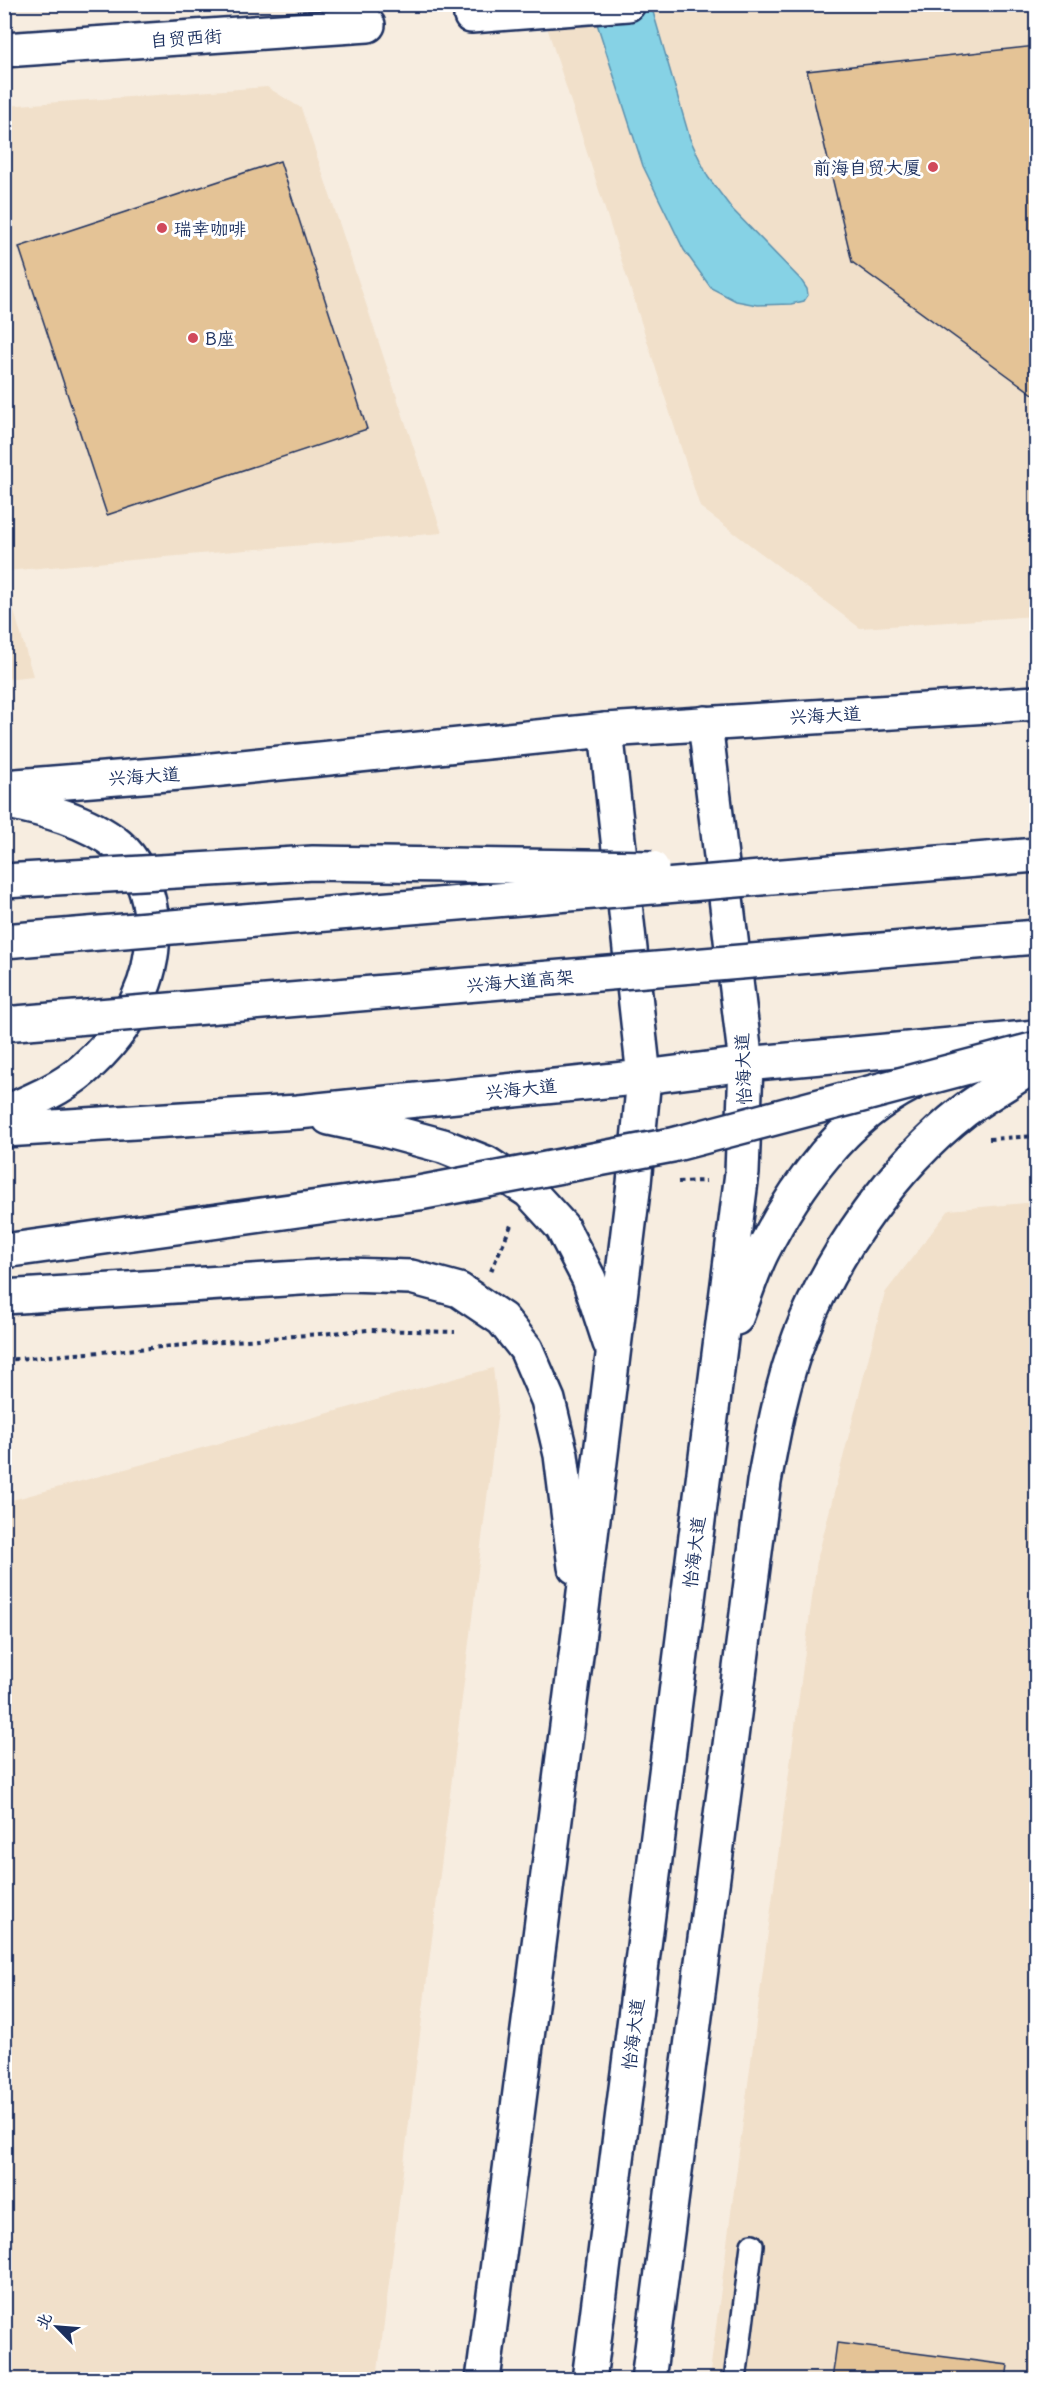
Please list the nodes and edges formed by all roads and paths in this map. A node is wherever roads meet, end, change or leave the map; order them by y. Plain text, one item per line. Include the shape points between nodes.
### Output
1 (628, 4) edge
2 (471, 16) dead end
3 (368, 25) dead end
4 (4, 50) edge
5 (1036, 703) edge
6 (705, 723) junction
7 (606, 730) junction
8 (4, 787) edge
9 (4, 801) edge
10 (1036, 855) edge
11 (843, 871) junction
12 (4, 881) edge
13 (1036, 938) edge
14 (4, 941) edge
15 (4, 1024) edge
16 (1036, 1037) edge
17 (1003, 1040) junction
18 (1036, 1049) edge
19 (746, 1064) junction
20 (1036, 1064) edge
21 (644, 1077) junction
22 (298, 1112) junction
23 (4, 1113) edge
24 (4, 1130) edge
25 (535, 1198) junction
26 (4, 1251) edge
27 (4, 1297) edge
28 (478, 1303) junction
29 (613, 1351) junction
30 (4, 1360) edge
31 (717, 1367) junction
32 (581, 1617) junction
33 (752, 2245) dead end
34 (483, 2379) edge
35 (589, 2379) edge
36 (648, 2379) edge
37 (735, 2379) edge

1 - 2 main road
3 - 4 main road, 自贸西街
5 - 6 main road, 兴海大道
6 - 7 main road, 兴海大道
6 - 19 main road, 怡海大道
7 - 8 main road, 兴海大道
7 - 21 main road
9 - 23 main road via 64,817 97,831 119,846 136,866 148,895 153,927 149,969 139,1000 113,1040 82,1070 40,1097
10 - 11 main road, bridge
11 - 12 main road, bridge via 312,863
11 - 14 main road, bridge
13 - 15 main road, 兴海大道高架, bridge
16 - 17 main road, 兴海大道
17 - 19 main road, 兴海大道
17 - 31 main road via 891,1094 845,1133 796,1190 762,1251
18 - 26 main road, bridge via 672,1146 419,1192
19 - 21 main road, 兴海大道
19 - 31 main road, 怡海大道 via 742,1173
20 - 36 main road, bridge via 964,1112 909,1163 867,1213 830,1271 800,1336 779,1404 762,1493
21 - 22 main road, 兴海大道
21 - 29 main road
22 - 24 main road, 兴海大道
22 - 25 main road via 443,1146 486,1163
25 - 28 path via 516,1212
25 - 29 main road via 562,1227 590,1279
27 - 28 main road via 346,1275 411,1277 459,1290
28 - 30 path via 466,1332 368,1330
28 - 32 main road via 502,1319 526,1349 548,1400 561,1455
29 - 32 main road
31 - 35 main road, 怡海大道
32 - 34 main road
33 - 37 lane

